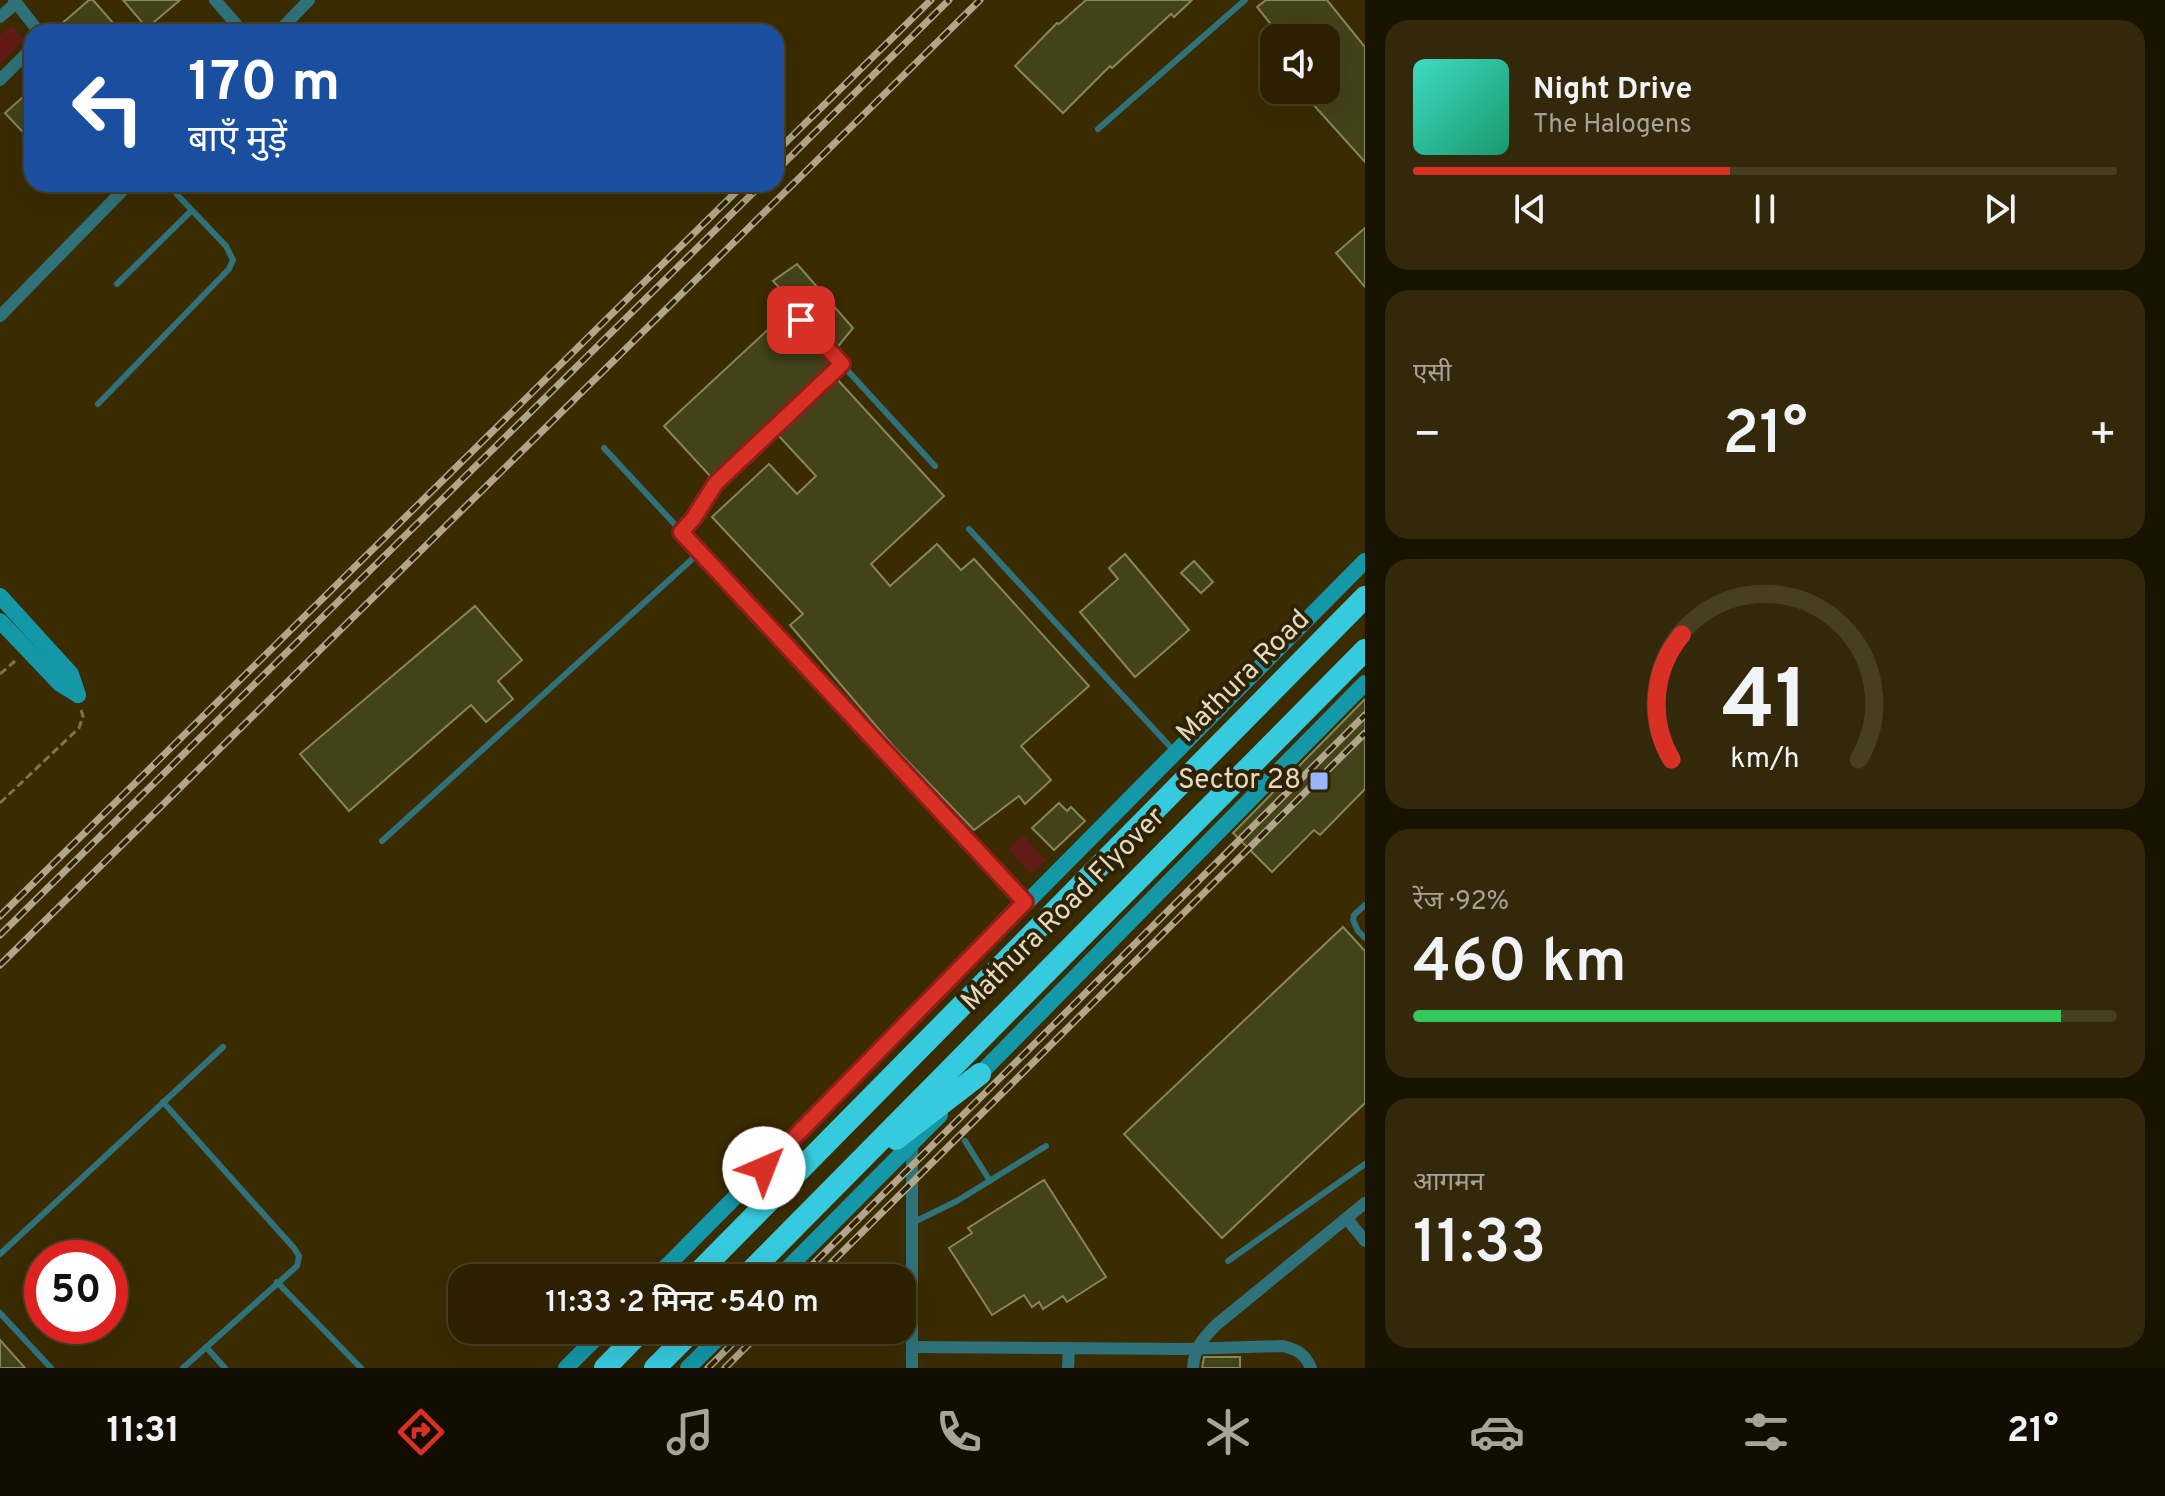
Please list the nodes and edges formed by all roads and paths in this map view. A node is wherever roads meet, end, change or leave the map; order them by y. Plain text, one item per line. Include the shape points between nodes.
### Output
1 (215, 0) edge
2 (309, 0) edge
3 (1245, 0) edge
4 (15, 2) edge
5 (0, 17) edge
6 (33, 24) edge
7 (236, 24) edge
8 (286, 24) edge
9 (24, 56) edge
10 (0, 80) edge
11 (1098, 129) dead end
12 (121, 192) edge
13 (174, 192) edge
14 (191, 211) junction
15 (117, 284) dead end
16 (781, 298) dead end
17 (0, 316) edge
18 (842, 364) junction
19 (98, 404) dead end
20 (604, 448) dead end
21 (935, 466) dead end
22 (969, 529) dead end
23 (681, 532) junction
24 (700, 552) junction
25 (1365, 561) edge
26 (0, 596) edge
27 (1365, 597) edge
28 (0, 621) edge
29 (27, 650) junction
30 (1365, 650) edge
31 (0, 674) edge
32 (1365, 683) edge
33 (78, 695) junction
34 (1175, 752) junction
35 (0, 803) edge
36 (382, 841) dead end
37 (1025, 902) junction
38 (1365, 905) edge
39 (1365, 938) edge
40 (223, 1047) dead end
41 (980, 1074) junction
42 (163, 1102) junction
43 (965, 1141) dead end
44 (912, 1144) junction
45 (1046, 1146) dead end
46 (1365, 1164) edge
47 (841, 1179) junction
48 (990, 1181) junction
49 (1365, 1203) edge
50 (1347, 1219) junction
51 (912, 1223) junction
52 (1365, 1241) edge
53 (0, 1254) edge
54 (1228, 1261) dead end
55 (669, 1264) edge
56 (707, 1264) edge
57 (758, 1264) edge
58 (792, 1264) edge
59 (277, 1282) junction
60 (0, 1313) edge
61 (590, 1344) edge
62 (628, 1344) edge
63 (679, 1344) edge
64 (712, 1344) edge
65 (206, 1347) junction
66 (912, 1347) junction
67 (1069, 1348) junction
68 (1197, 1349) junction
69 (51, 1368) edge
70 (183, 1368) edge
71 (225, 1368) edge
72 (361, 1368) edge
73 (566, 1368) edge
74 (605, 1368) edge
75 (655, 1368) edge
76 (688, 1368) edge
77 (912, 1368) edge
78 (1068, 1368) edge
79 (1193, 1368) edge
80 (1311, 1368) edge

1 - 7 street
2 - 8 street
3 - 11 lane
4 - 5 street
4 - 6 street
9 - 10 street
12 - 17 street
13 - 14 lane
14 - 15 lane
14 - 19 lane via 226,246 233,260 229,269
16 - 18 lane
18 - 21 lane
18 - 23 lane via 716,483
20 - 23 lane
22 - 34 lane
23 - 24 lane
24 - 36 lane
24 - 37 lane
25 - 34 main road
26 - 33 main road via 71,674
27 - 56 highway, Mathura Road
28 - 29 main road
29 - 31 path
29 - 33 main road
30 - 47 highway, Mathura Road Flyover
32 - 41 main road
33 - 35 path via 83,716 79,728
34 - 37 main road
37 - 55 main road
38 - 39 lane via 1353,920
40 - 42 lane
41 - 44 main road
41 - 47 highway
42 - 53 lane
42 - 59 lane via 294,1248 297,1266
43 - 48 lane
44 - 51 street
44 - 58 main road
45 - 48 lane
46 - 54 lane
47 - 57 highway
48 - 51 lane
49 - 50 street
50 - 52 street
50 - 68 street via 1216,1325
51 - 66 street
59 - 65 lane
59 - 72 lane
60 - 69 lane
61 - 73 main road
62 - 74 highway
63 - 75 highway
64 - 76 main road
65 - 70 lane
65 - 71 lane
66 - 67 street
66 - 77 street
67 - 68 street
67 - 78 street
68 - 79 street
68 - 80 street via 1283,1346 1296,1349

